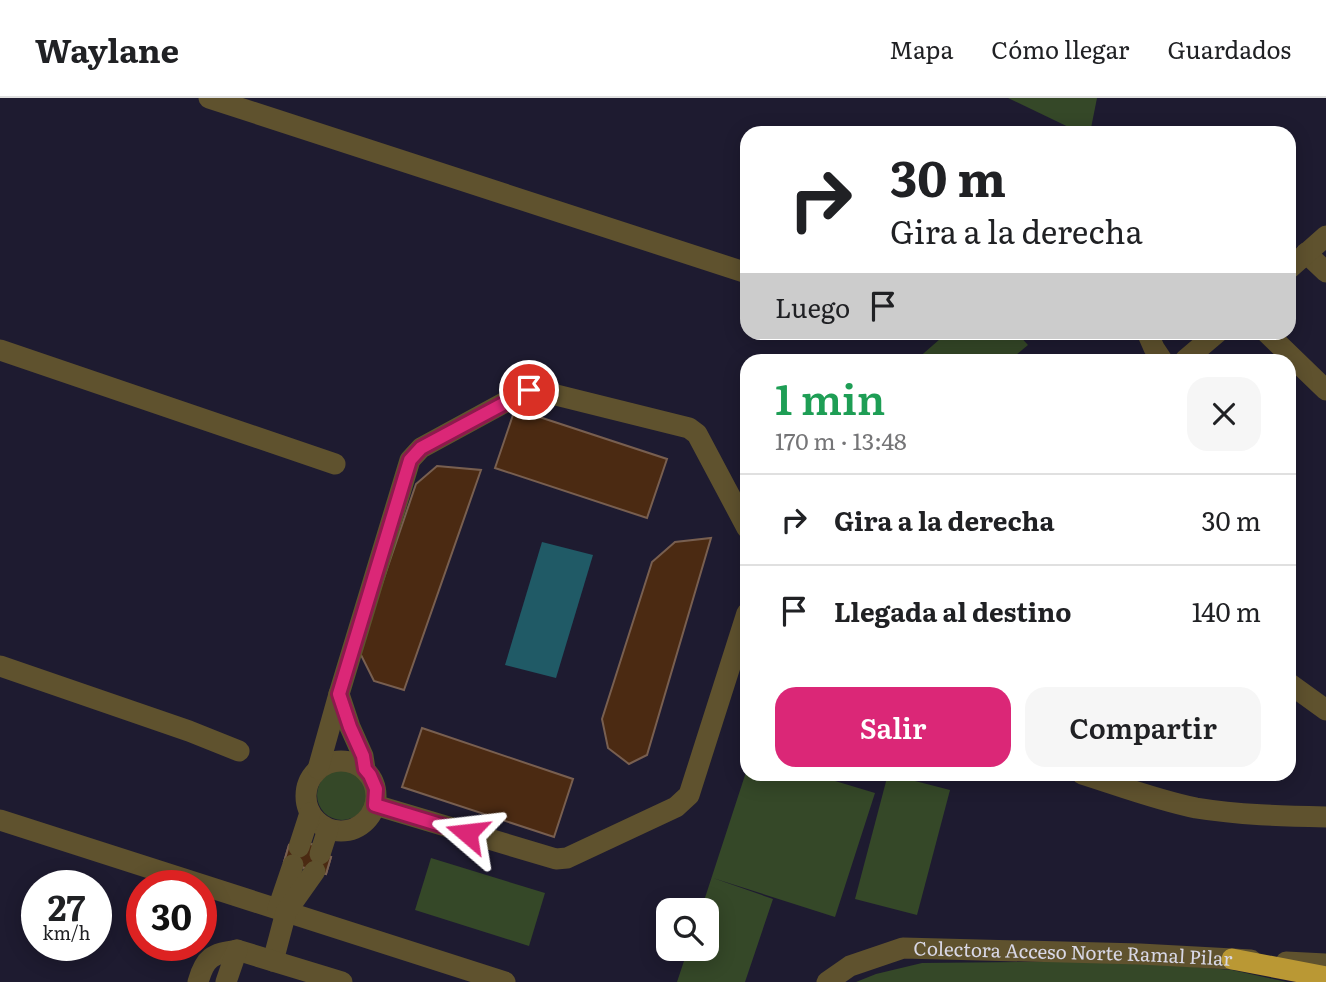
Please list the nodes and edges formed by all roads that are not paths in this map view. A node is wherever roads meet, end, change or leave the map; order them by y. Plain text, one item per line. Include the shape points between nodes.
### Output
1 (209, 98) edge
2 (1326, 236) edge
3 (1306, 253) junction
4 (1296, 262) edge
5 (740, 271) edge
6 (1326, 272) edge
7 (1209, 340) edge
8 (1274, 340) edge
9 (0, 351) edge
10 (1192, 354) edge
11 (1289, 354) edge
12 (1296, 361) edge
13 (1326, 390) edge
14 (335, 464) dead end
15 (740, 515) edge
16 (740, 635) edge
17 (0, 666) edge
18 (1296, 688) edge
19 (339, 694) junction
20 (1326, 710) edge
21 (239, 751) dead end
22 (318, 769) junction
23 (365, 769) junction
24 (1104, 781) edge
25 (375, 805) junction
26 (310, 813) junction
27 (1326, 817) edge
28 (0, 820) edge
29 (328, 829) junction
30 (282, 911) junction
31 (237, 950) junction
32 (1232, 959) junction
33 (273, 961) junction
34 (1326, 964) edge
35 (1326, 977) edge
36 (198, 982) edge
37 (226, 982) edge
38 (342, 982) edge
39 (505, 982) edge
40 (827, 982) edge

1 - 5 street
2 - 3 street
3 - 4 street
3 - 6 street
7 - 10 street
8 - 11 street
9 - 14 street
12 - 13 street
15 - 19 street via 697,434 689,428 540,391 520,394 421,448 410,460
16 - 25 street via 689,795 676,807 568,858 556,859
17 - 21 street
18 - 20 street
19 - 22 street
19 - 23 street
22 - 23 street via 347,761
22 - 26 street via 306,790
23 - 25 street via 376,789
24 - 27 street via 1164,800 1238,814
25 - 29 street via 370,816 352,830
26 - 29 street
26 - 30 street
28 - 30 street
29 - 30 street via 317,862
30 - 33 street
30 - 39 street
31 - 33 street
31 - 36 street via 209,958
31 - 37 street
32 - 34 street, Colectora Acceso Norte Ramal Pilar
32 - 35 highway
32 - 40 street, Colectora Acceso Norte Ramal Pilar via 903,948 850,966
33 - 38 street

